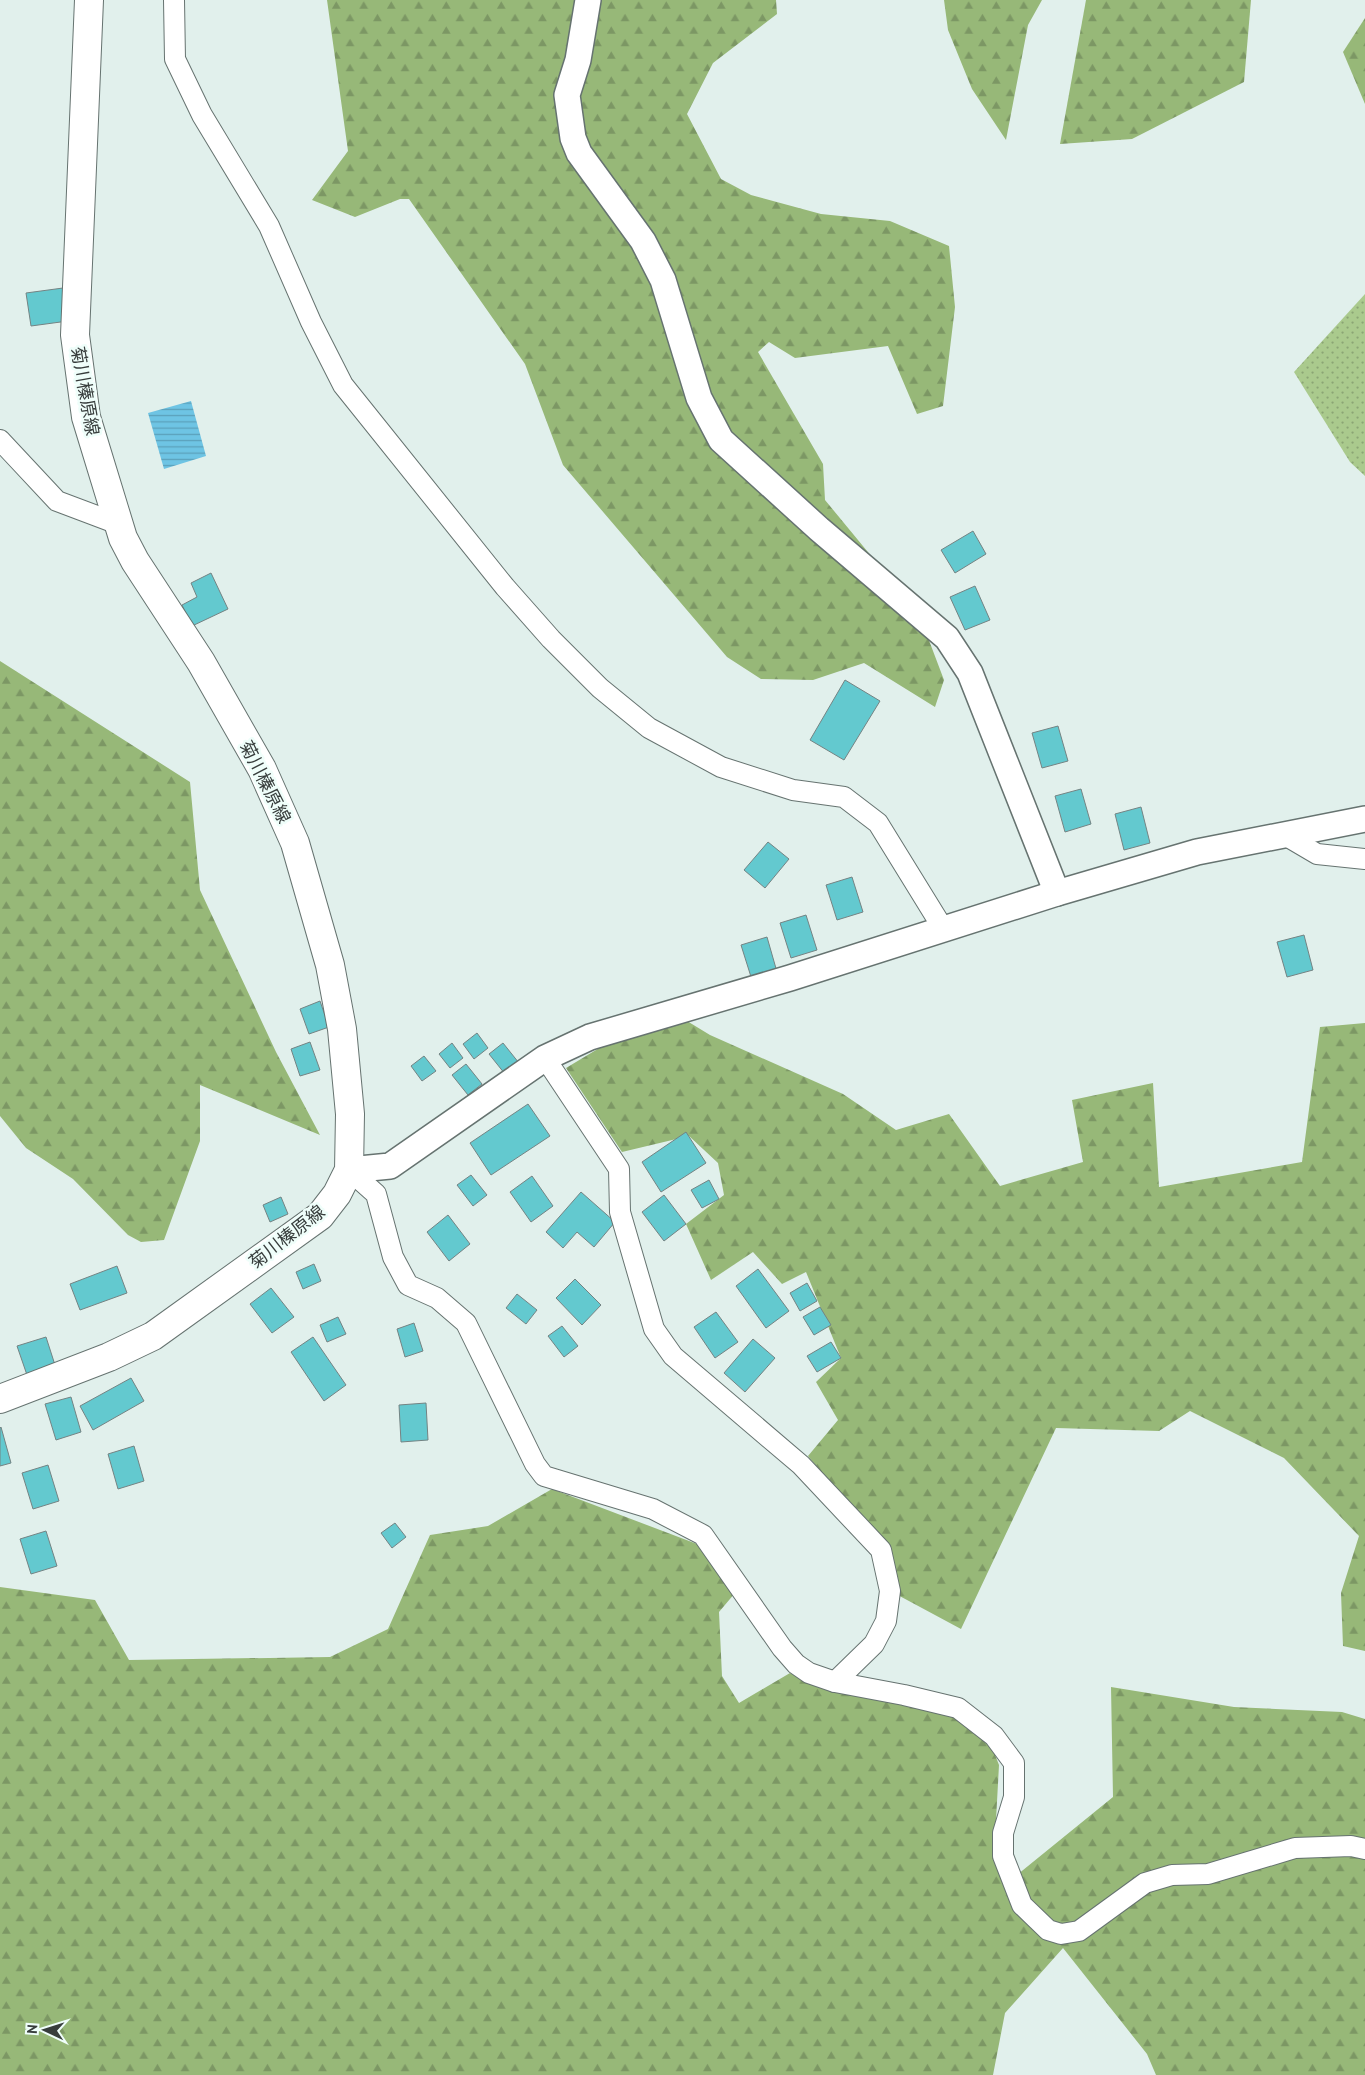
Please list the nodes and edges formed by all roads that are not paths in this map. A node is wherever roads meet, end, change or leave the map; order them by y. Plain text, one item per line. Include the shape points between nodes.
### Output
1 (89, 0) edge
2 (174, 0) edge
3 (588, 0) edge
4 (0, 440) edge
5 (118, 524) junction
6 (1365, 819) edge
7 (1283, 834) junction
8 (1365, 859) edge
9 (1057, 893) junction
10 (944, 930) junction
11 (545, 1058) junction
12 (349, 1170) junction
13 (0, 1398) edge
14 (834, 1682) junction
15 (1365, 1849) edge

1 - 5 main road, 菊川榛原線 via 75,335 86,417
2 - 10 street via 175,58 202,115 269,226 310,322 343,385 505,587 600,688 649,728 721,767 794,790 844,797 878,823
3 - 9 street via 578,60 567,95 573,138 579,153 643,241 663,280 699,398 721,440 947,638 970,673
4 - 5 street via 57,501
5 - 12 main road, 菊川榛原線 via 135,561 201,662 262,769 295,843 330,965 342,1029 350,1114
6 - 7 street
7 - 8 street via 1317,854
7 - 9 street via 1197,852
9 - 10 street
10 - 11 street via 590,1037
11 - 12 street via 390,1166
11 - 14 street via 620,1169 620,1212 633,1259 654,1329 672,1356 801,1465 881,1550 890,1591 886,1621 874,1644
12 - 13 main road, 菊川榛原線 via 337,1194 320,1216 153,1336 108,1358
12 - 14 street via 376,1194 393,1257 408,1285 437,1298 466,1324 535,1464 544,1476 653,1509 703,1535 796,1664 809,1673
14 - 15 street via 958,1708 994,1736 1014,1763 1014,1797 1003,1833 1003,1856 1022,1905 1048,1930 1061,1934 1078,1931 1145,1883 1172,1875 1208,1874 1295,1848 1351,1846

